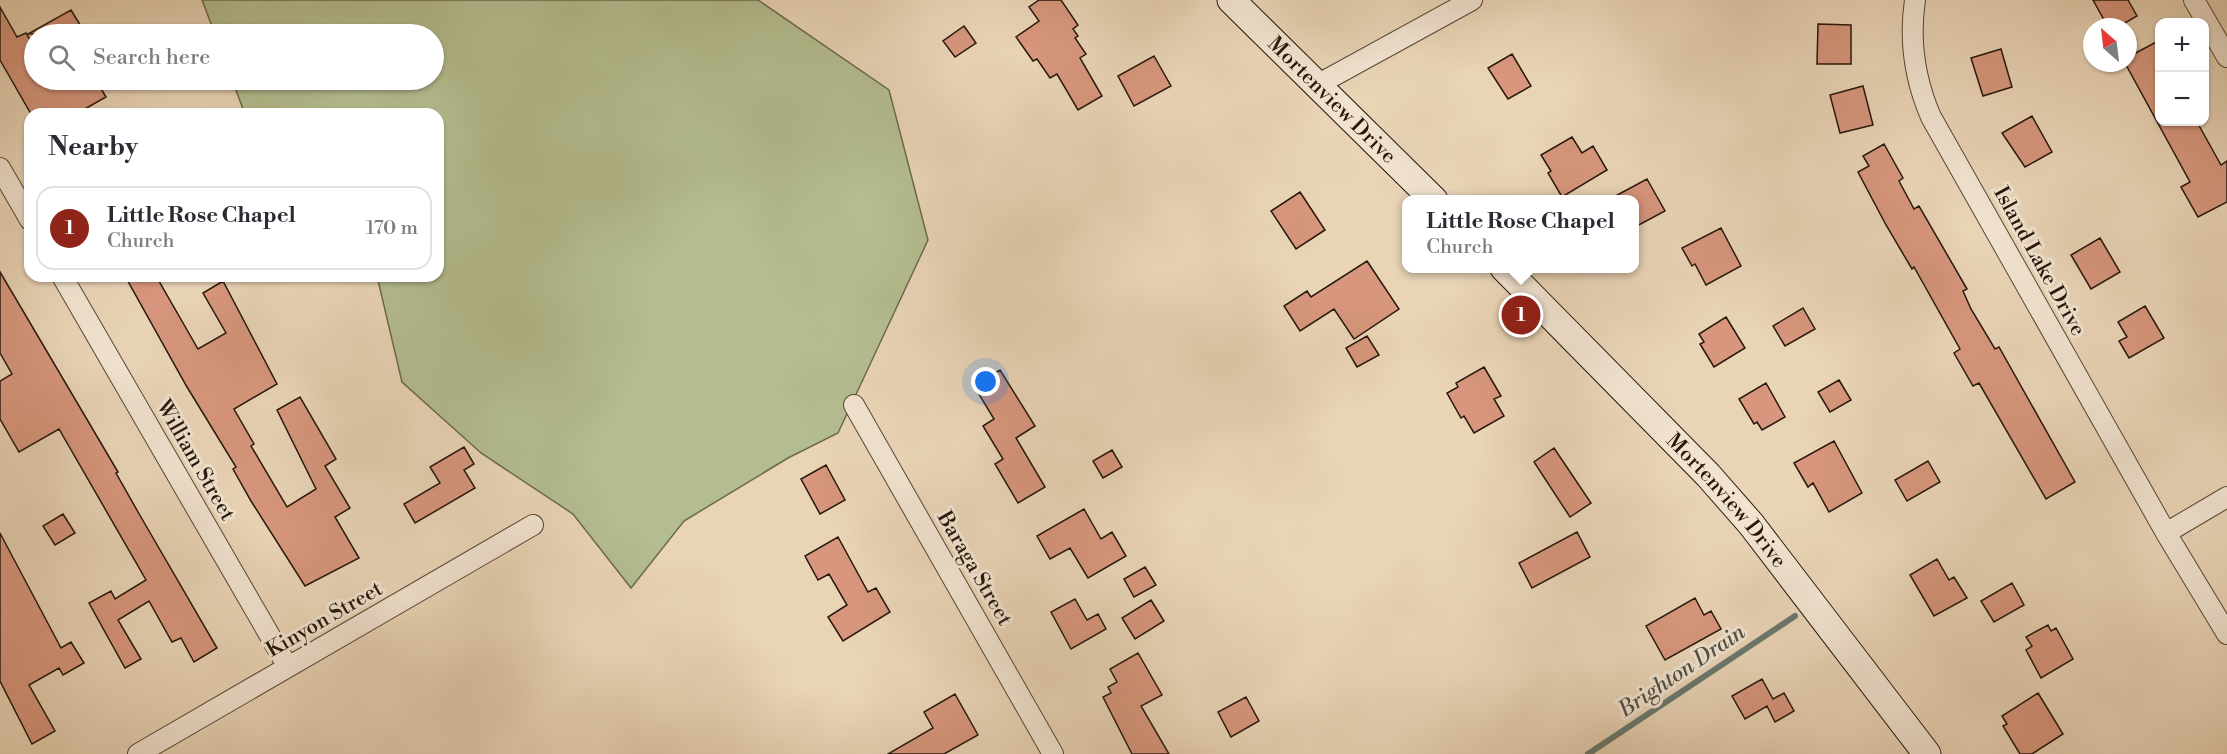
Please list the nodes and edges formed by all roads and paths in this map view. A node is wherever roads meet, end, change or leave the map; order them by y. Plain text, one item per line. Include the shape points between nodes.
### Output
1 (1231, 0) edge
2 (1472, 0) edge
3 (1915, 0) edge
4 (2194, 0) edge
5 (2227, 57) edge
6 (1317, 85) junction
7 (0, 168) edge
8 (1429, 195) edge
9 (24, 210) edge
10 (1509, 273) edge
11 (65, 282) edge
12 (854, 405) dead end
13 (2227, 497) edge
14 (533, 525) dead end
15 (2166, 533) junction
16 (2227, 634) edge
17 (288, 667) junction
18 (138, 754) edge
19 (1053, 754) edge
20 (1927, 754) edge

1 - 6 street, Mortenview Drive
2 - 6 street
3 - 15 street, Island Lake Drive via 1911,23 1915,65 1918,85 1931,117
4 - 5 street
6 - 8 street, Mortenview Drive
7 - 9 street
10 - 20 street, Mortenview Drive via 1708,475 1751,524
11 - 17 street, William Street
12 - 19 street, Baraga Street
13 - 15 street
14 - 17 street, Kinyon Street
15 - 16 street, Island Lake Drive
17 - 18 street, Kinyon Street

